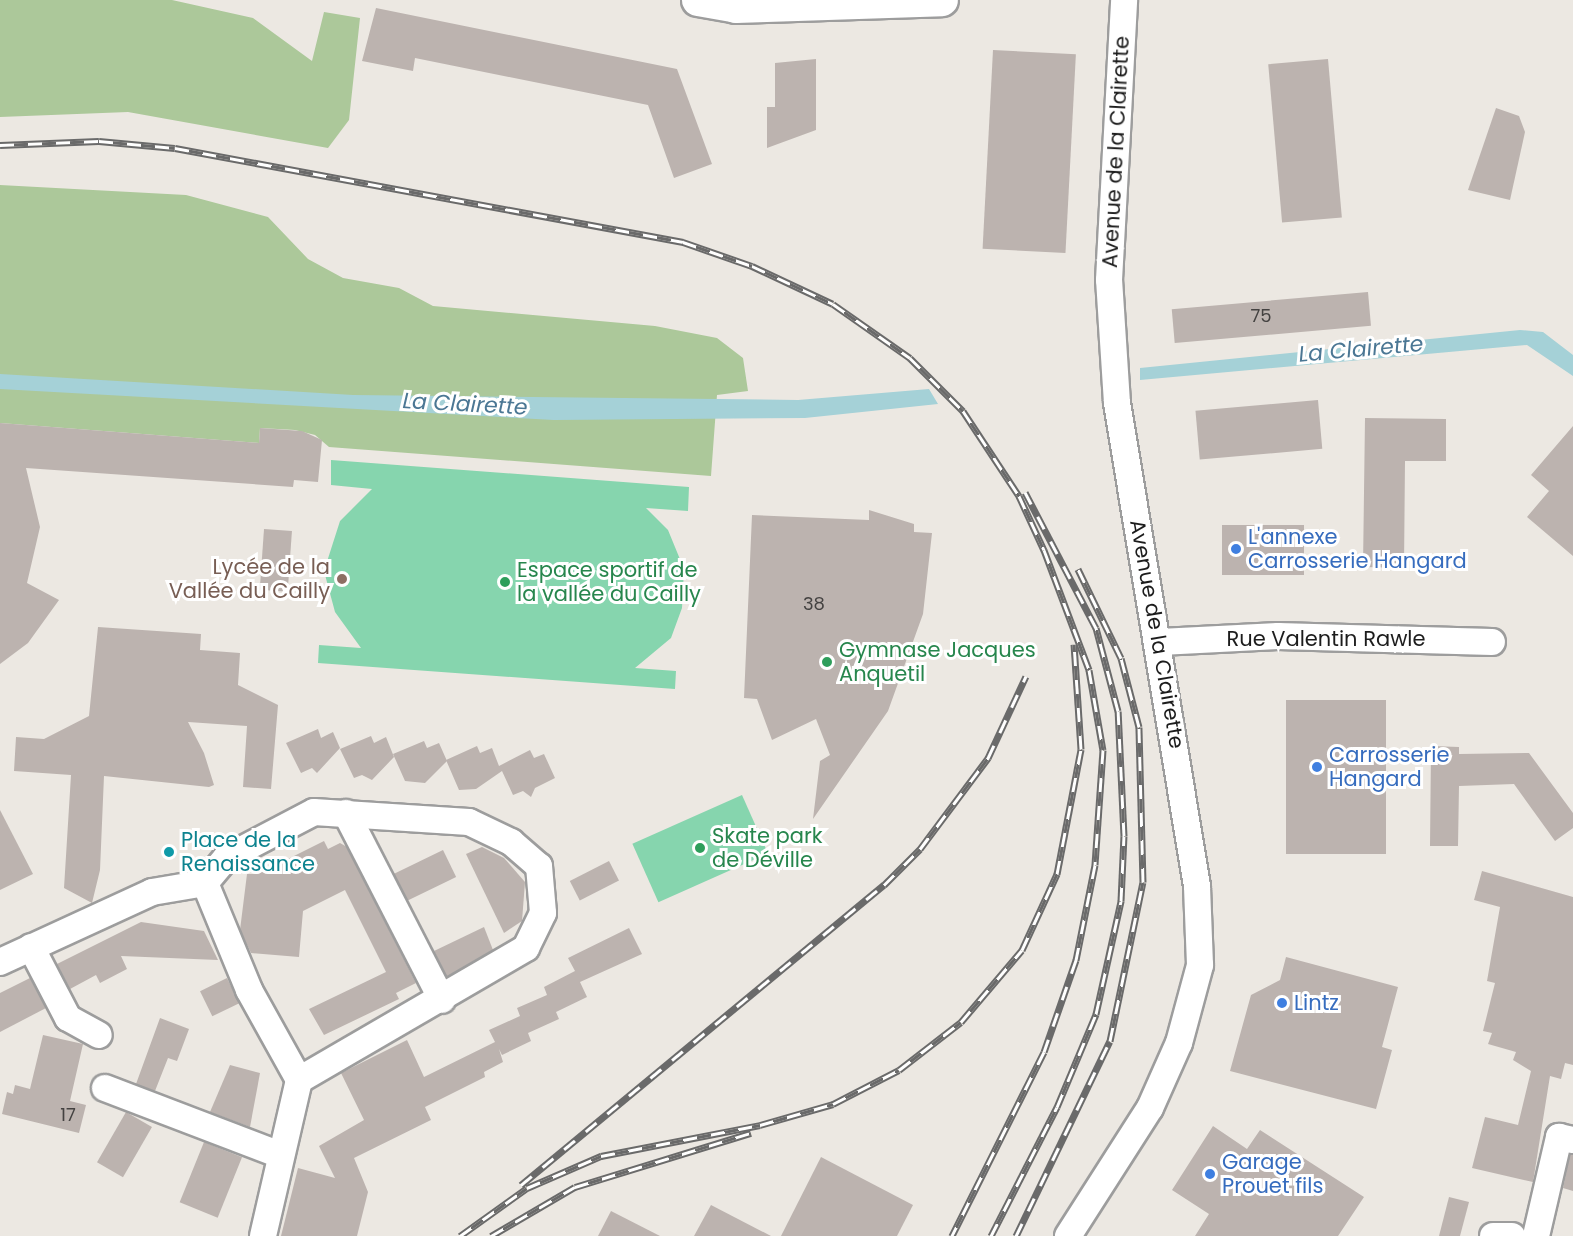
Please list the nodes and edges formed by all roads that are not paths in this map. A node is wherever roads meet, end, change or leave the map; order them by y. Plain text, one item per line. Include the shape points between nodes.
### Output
1 (698, 0) edge
2 (942, 0) edge
3 (1125, 0) edge
4 (1160, 642) junction
5 (1492, 642) dead end
6 (346, 813) junction
7 (205, 883) junction
8 (31, 947) junction
9 (0, 962) edge
10 (442, 1000) junction
11 (99, 1035) dead end
12 (299, 1080) junction
13 (105, 1088) dead end
14 (1573, 1140) edge
15 (280, 1155) junction
16 (263, 1236) edge
17 (1068, 1236) edge
18 (1493, 1236) edge
19 (1512, 1236) edge
20 (1536, 1236) edge

1 - 2 street via 736,7
3 - 4 street, Avenue de la Clairette via 1110,291 1117,403
4 - 5 street, Rue Valentin Rawle via 1278,636
4 - 17 street, Avenue de la Clairette via 1197,886 1200,965 1179,1043 1150,1107
6 - 7 street via 314,812 226,858
6 - 10 street
6 - 10 street via 469,822 511,842 539,866 543,913 526,948
7 - 8 street via 152,892
7 - 12 street via 249,990
8 - 9 street
8 - 11 street via 68,1018
10 - 12 street
12 - 15 street
13 - 15 street
14 - 20 street via 1560,1137
15 - 16 street
18 - 19 street

